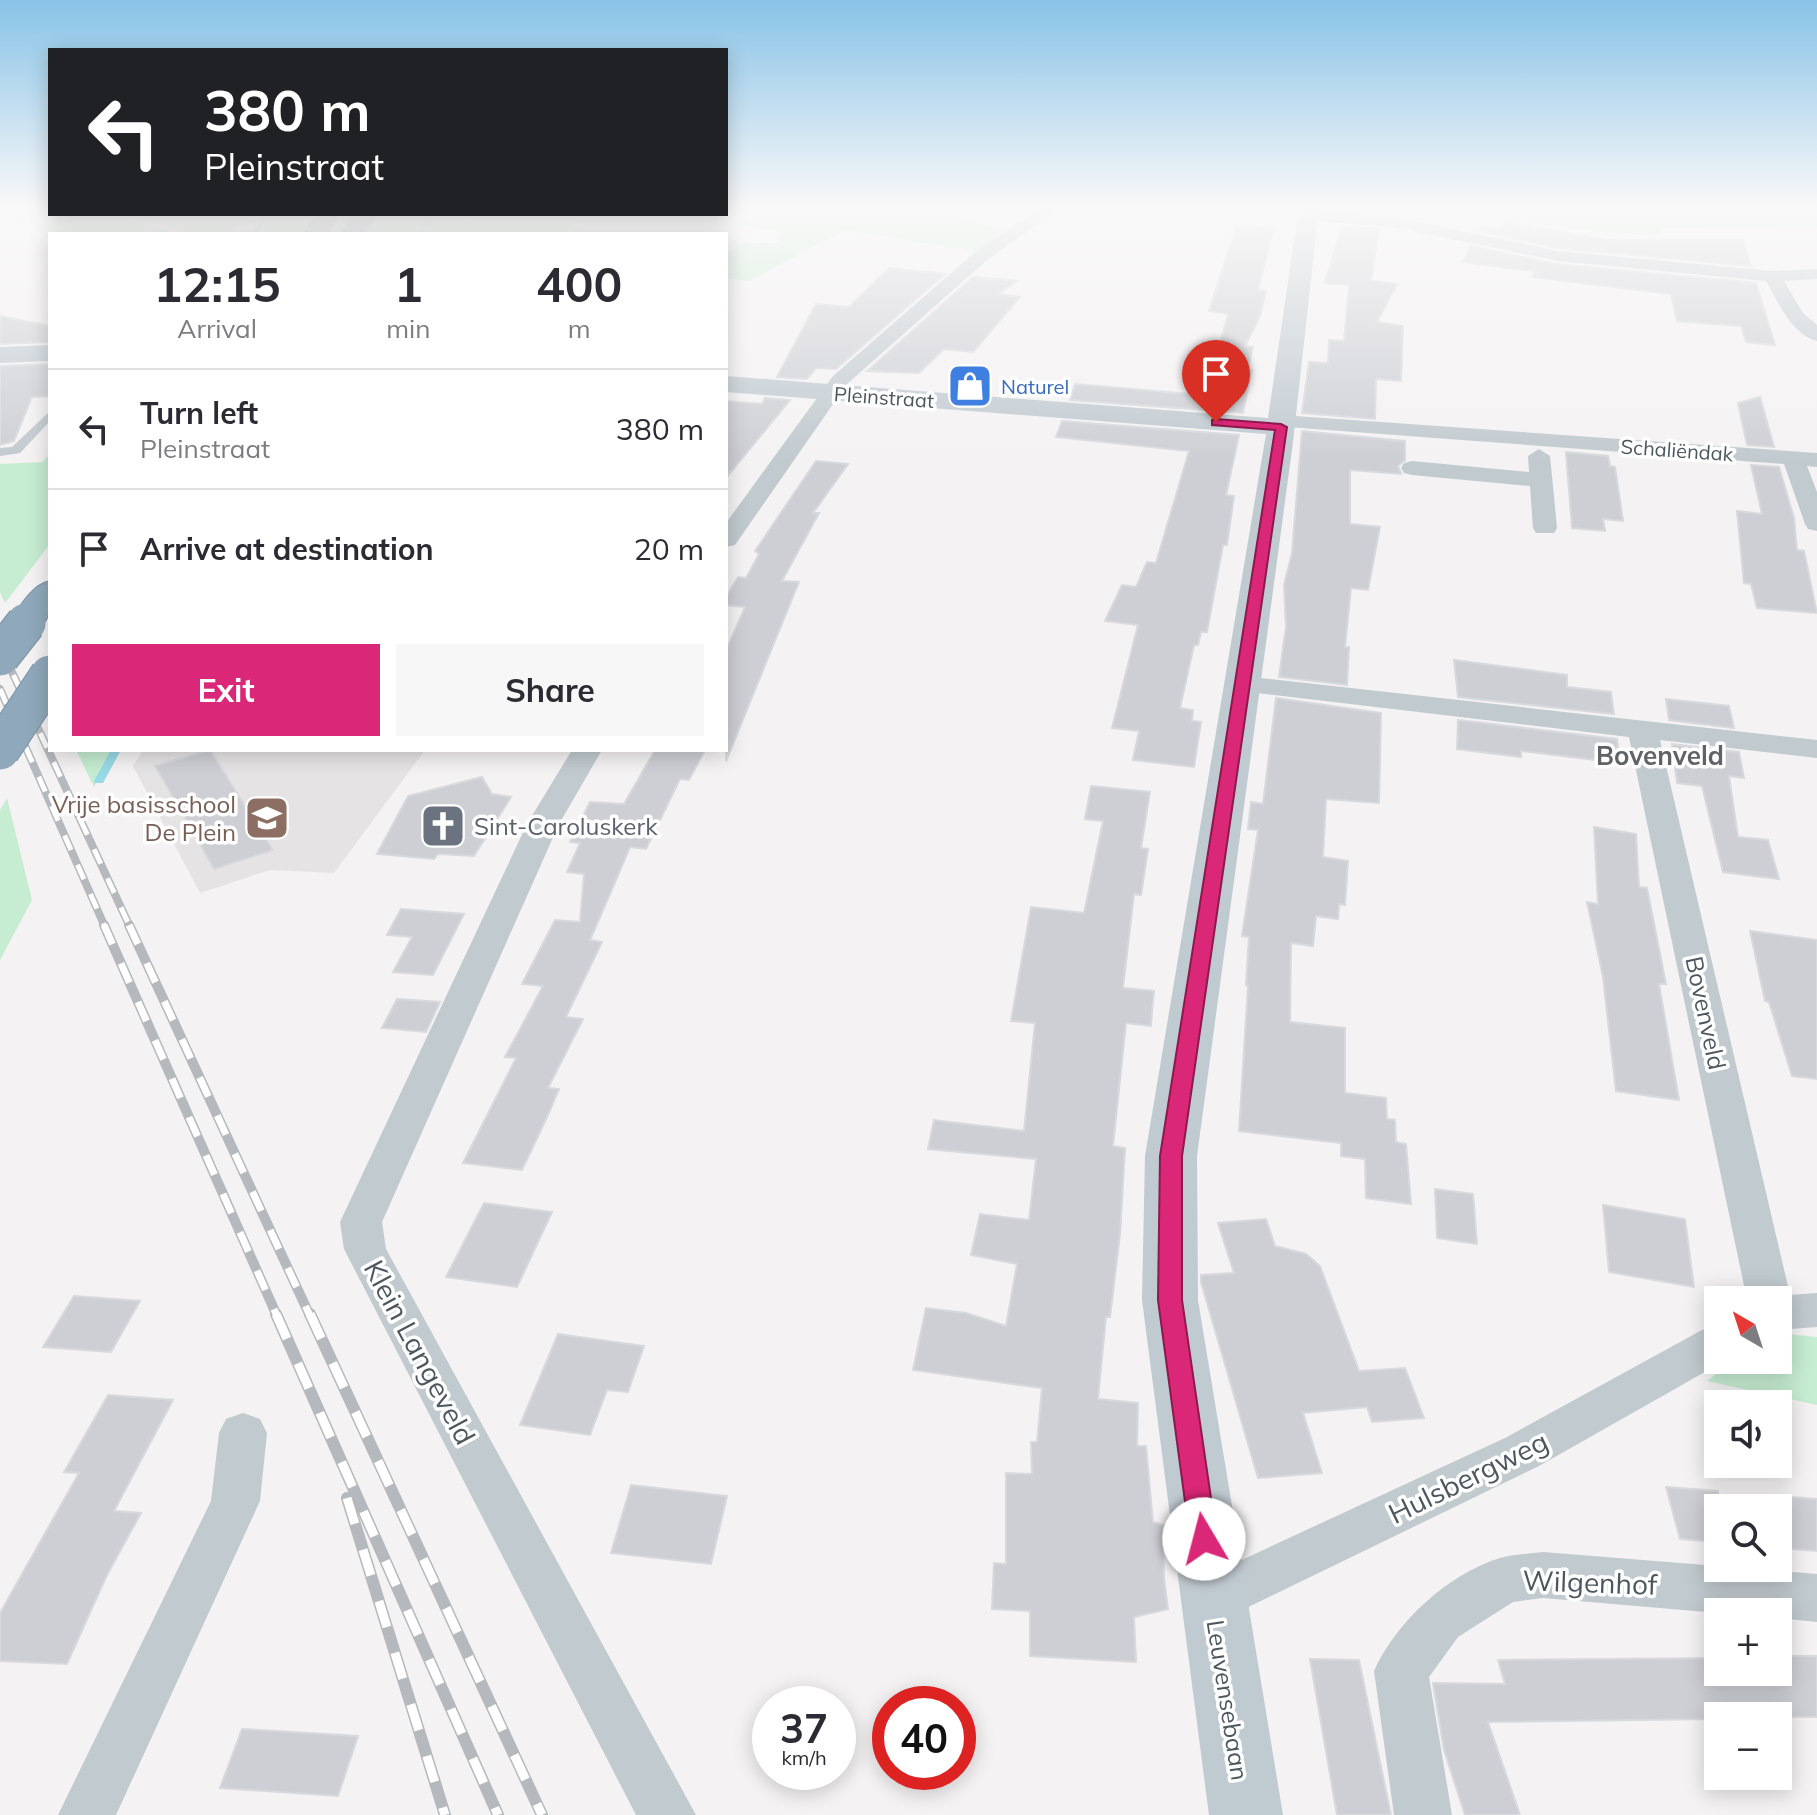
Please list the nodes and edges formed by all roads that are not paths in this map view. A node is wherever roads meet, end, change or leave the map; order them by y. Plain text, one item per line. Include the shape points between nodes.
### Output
1 (940, 292) edge
2 (1298, 292) edge
3 (1781, 292) edge
4 (1817, 335) edge
5 (48, 353) edge
6 (0, 355) edge
7 (728, 384) edge
8 (825, 399) junction
9 (48, 416) edge
10 (1282, 424) junction
11 (1538, 440) junction
12 (0, 452) edge
13 (1805, 459) edge
14 (1412, 468) dead end
15 (1541, 480) junction
16 (1817, 524) edge
17 (1545, 528) dead end
18 (728, 537) edge
19 (48, 594) edge
20 (0, 656) edge
21 (48, 678) edge
22 (1242, 684) junction
23 (1642, 727) junction
24 (1817, 749) edge
25 (0, 750) edge
26 (586, 752) edge
27 (1766, 1286) edge
28 (1817, 1310) edge
29 (1792, 1312) edge
30 (1704, 1351) edge
31 (243, 1433) dead end
32 (1817, 1598) edge
33 (1212, 1599) junction
34 (87, 1815) edge
35 (667, 1815) edge
36 (1246, 1815) edge
37 (1423, 1815) edge

1 - 8 street
2 - 10 street, Leuvensebaan
3 - 4 street via 1795,316
5 - 6 street
7 - 8 street, Pleinstraat
8 - 10 street, Pleinstraat
8 - 18 street
9 - 12 lane via 16,450
10 - 11 street, Schaliëndak
10 - 22 street, Leuvensebaan
11 - 13 street, Schaliëndak
11 - 15 street
13 - 16 street
14 - 15 street
15 - 17 street
19 - 20 highway, bridge
21 - 25 highway, bridge
22 - 23 street
22 - 33 street, Leuvensebaan via 1171,1156 1170,1300
23 - 24 street
23 - 27 street, Bovenveld
26 - 35 street, Klein Langeveld via 543,824 361,1222 365,1249
28 - 29 street
30 - 33 street, Hulsbergweg via 1522,1452
31 - 34 street via 235,1501
32 - 37 street, Wilgenhof via 1543,1575 1503,1580 1440,1620 1401,1671
33 - 36 street, Leuvensebaan

